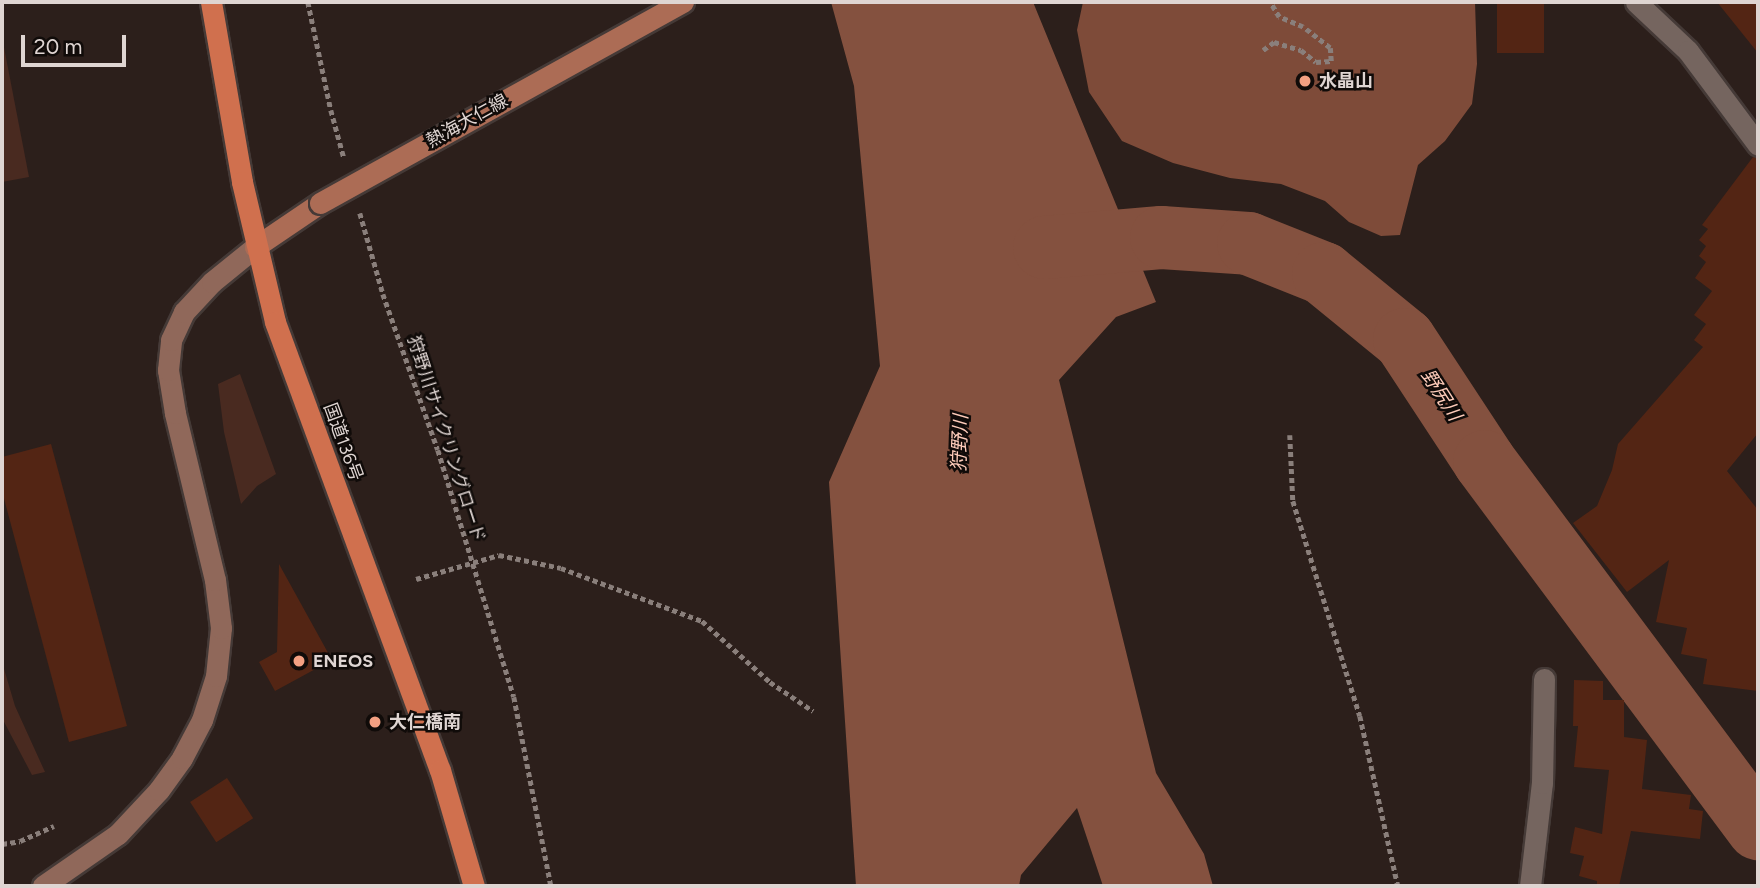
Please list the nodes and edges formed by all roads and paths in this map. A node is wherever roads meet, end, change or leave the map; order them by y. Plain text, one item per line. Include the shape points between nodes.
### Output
1 (211, 2) edge
2 (308, 2) edge
3 (683, 2) edge
4 (1270, 2) edge
5 (1636, 2) edge
6 (1263, 50) dead end
7 (1758, 145) edge
8 (346, 163) dead end
9 (357, 202) dead end
10 (255, 247) junction
11 (1290, 435) dead end
12 (472, 561) junction
13 (416, 579) dead end
14 (1544, 679) dead end
15 (813, 711) dead end
16 (54, 826) dead end
17 (2, 844) edge
18 (1536, 885) edge
19 (43, 886) edge
20 (474, 886) edge
21 (551, 886) edge
22 (1398, 886) edge

1 - 10 highway, 国道136号
2 - 8 path
3 - 10 main road, 熱海大仁線, bridge via 320,203
4 - 6 path via 1279,17 1303,27 1330,48 1331,61 1316,62 1301,50 1274,42
5 - 7 street via 1689,51
9 - 12 path, 狩野川サイクリングロード
10 - 19 street via 184,312 171,340 168,370 175,414 215,580 220,628 216,676 202,720 159,790 126,825
10 - 20 highway, 国道136号 via 275,322 440,770
11 - 22 path via 1293,501 1360,716
12 - 13 path
12 - 15 path via 499,555 561,568 702,621 770,682
12 - 21 path, 狩野川サイクリングロード via 514,697
14 - 18 street
16 - 17 path

